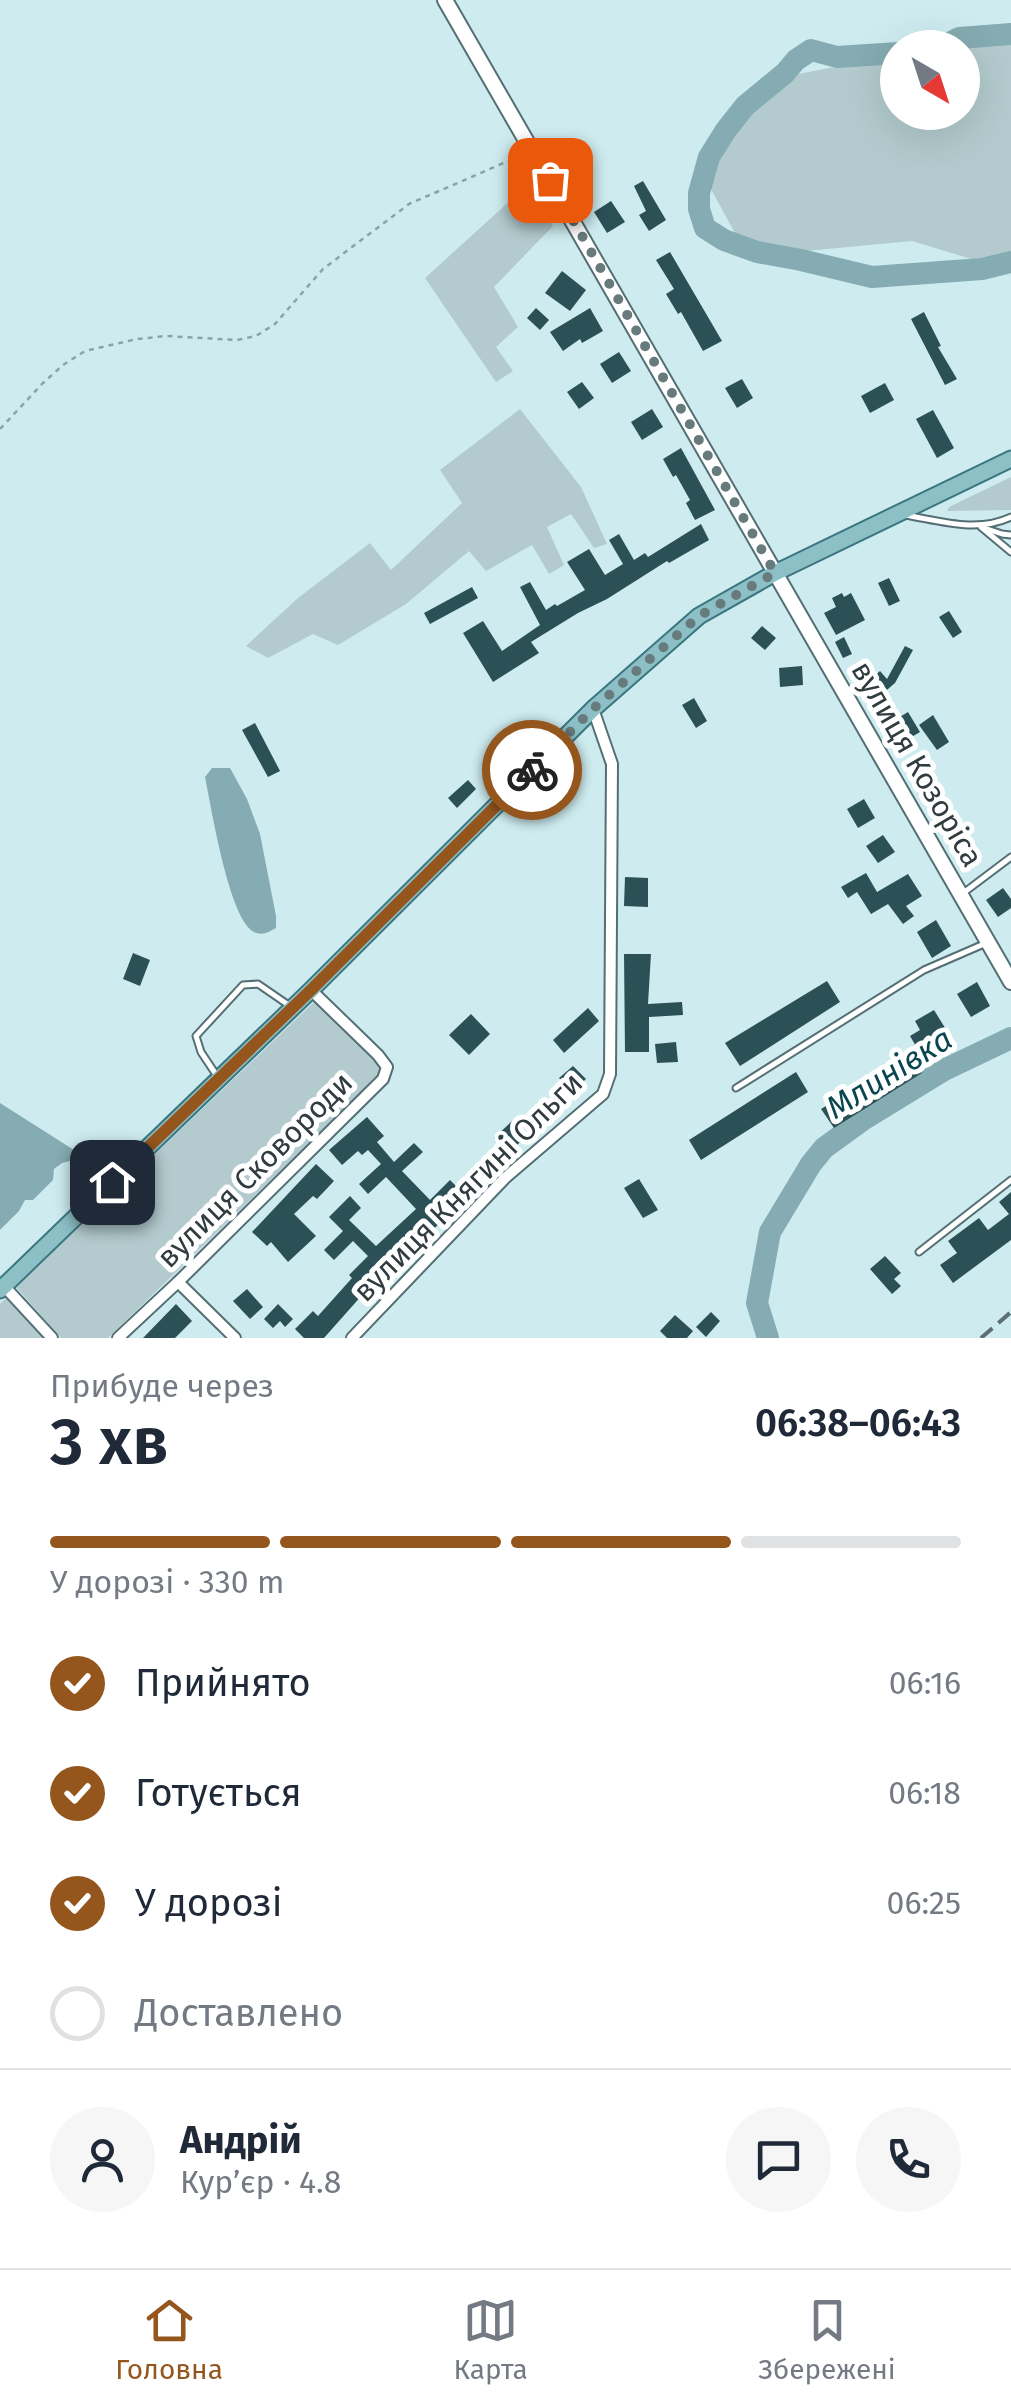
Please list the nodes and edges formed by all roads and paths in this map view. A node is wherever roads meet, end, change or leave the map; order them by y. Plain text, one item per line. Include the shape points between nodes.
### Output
1 (444, 0) edge
2 (532, 150) junction
3 (0, 430) edge
4 (1011, 459) edge
5 (897, 514) junction
6 (1011, 517) edge
7 (981, 527) junction
8 (1011, 534) edge
9 (1011, 552) edge
10 (775, 573) junction
11 (593, 709) junction
12 (1011, 857) edge
13 (961, 895) junction
14 (988, 942) junction
15 (1011, 982) edge
16 (311, 990) junction
17 (292, 1008) junction
18 (219, 1078) junction
19 (736, 1088) dead end
20 (1011, 1180) edge
21 (920, 1252) dead end
22 (178, 1282) junction
23 (2, 1288) edge
24 (52, 1338) edge
25 (118, 1338) edge
26 (235, 1338) edge
27 (352, 1338) edge

1 - 2 street, вулиця Козоріса
2 - 3 path via 409,204 323,269 276,324 256,336 166,336 86,351 42,383
2 - 10 street, вулиця Козоріса
4 - 5 main road
5 - 7 lane
5 - 10 main road
6 - 7 lane
7 - 8 lane
7 - 9 lane
10 - 11 main road via 699,616
10 - 13 street, вулиця Козоріса
11 - 16 main road
11 - 27 street, вулиця Княгині Ольги via 612,764 610,1074 603,1094 505,1178
12 - 13 lane
13 - 14 street, вулиця Козоріса
14 - 15 street, вулиця Козоріса
14 - 19 lane via 924,970
16 - 17 main road
16 - 22 street, вулиця Сковороди via 378,1054 387,1067 383,1079
17 - 18 main road
17 - 18 lane via 258,984 243,985 196,1036
18 - 23 main road
20 - 21 lane
22 - 25 street, вулиця Сковороди
22 - 26 street
23 - 24 street

